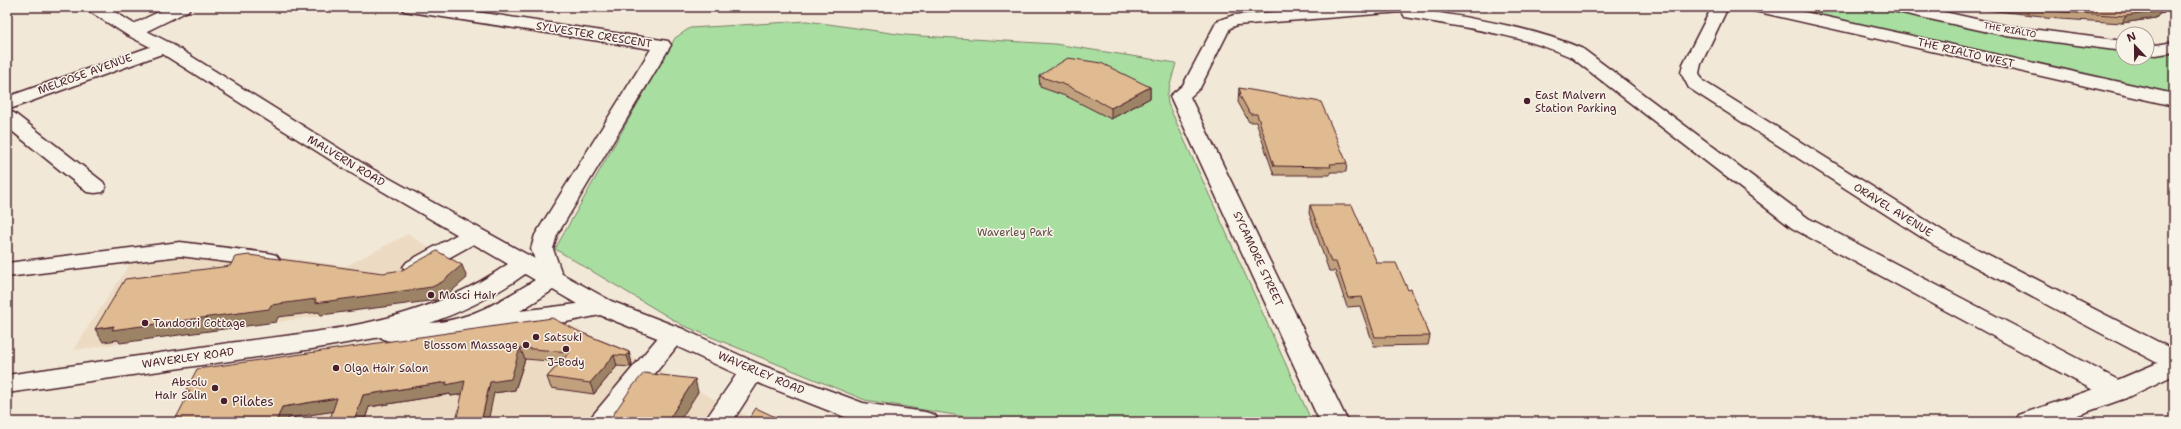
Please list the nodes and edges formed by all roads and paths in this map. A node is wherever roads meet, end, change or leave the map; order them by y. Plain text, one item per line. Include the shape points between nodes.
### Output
1 (95, 7) edge
2 (182, 7) edge
3 (410, 7) edge
4 (1720, 7) edge
5 (1759, 7) edge
6 (1899, 7) edge
7 (133, 31) junction
8 (2115, 45) edge
9 (164, 46) junction
10 (2174, 47) edge
11 (2155, 50) edge
12 (2174, 100) edge
13 (7, 104) edge
14 (7, 117) edge
15 (95, 186) dead end
16 (473, 234) junction
17 (534, 256) junction
18 (288, 263) edge
19 (7, 270) edge
20 (394, 276) edge
21 (552, 280) junction
22 (602, 307) junction
23 (474, 323) junction
24 (369, 332) junction
25 (674, 335) junction
26 (2174, 361) edge
27 (2174, 365) edge
28 (752, 371) junction
29 (7, 384) edge
30 (2117, 391) junction
31 (860, 417) edge
32 (2033, 421) edge
33 (601, 422) edge
34 (718, 422) edge
35 (925, 422) edge
36 (1334, 422) edge

1 - 7 street, MALVERN ROAD
2 - 7 street
3 - 17 street, SYLVESTER CRESCENT via 662,45
4 - 26 street, ORAVEL AVENUE via 1692,64 1690,73 1696,84 1940,239
5 - 12 street, THE RIALTO WEST
6 - 8 street, THE RIALTO via 2007,31
7 - 9 street, MALVERN ROAD
9 - 13 street, MELROSE AVENUE
9 - 16 street, MALVERN ROAD via 360,170
10 - 11 street
14 - 15 street
16 - 17 street, MALVERN ROAD
16 - 20 street via 399,276
17 - 21 street, MALVERN ROAD
17 - 24 street, WAVERLEY ROAD via 492,288 464,303
18 - 19 street via 180,248
21 - 22 street, MALVERN ROAD
21 - 23 street, WAVERLEY ROAD via 517,302
22 - 23 street via 566,314
22 - 25 street, WAVERLEY ROAD
23 - 24 street, WAVERLEY ROAD via 433,331
24 - 29 street, WAVERLEY ROAD
25 - 28 street, WAVERLEY ROAD
25 - 33 street
27 - 30 street
28 - 31 street, WAVERLEY ROAD
28 - 34 street
30 - 32 street
30 - 36 street, SYCAMORE STREET via 1800,223 1577,53 1557,43 1530,35 1411,13 1406,8 1234,20 1223,25 1191,88 1180,96
31 - 35 street, WAVERLEY ROAD

